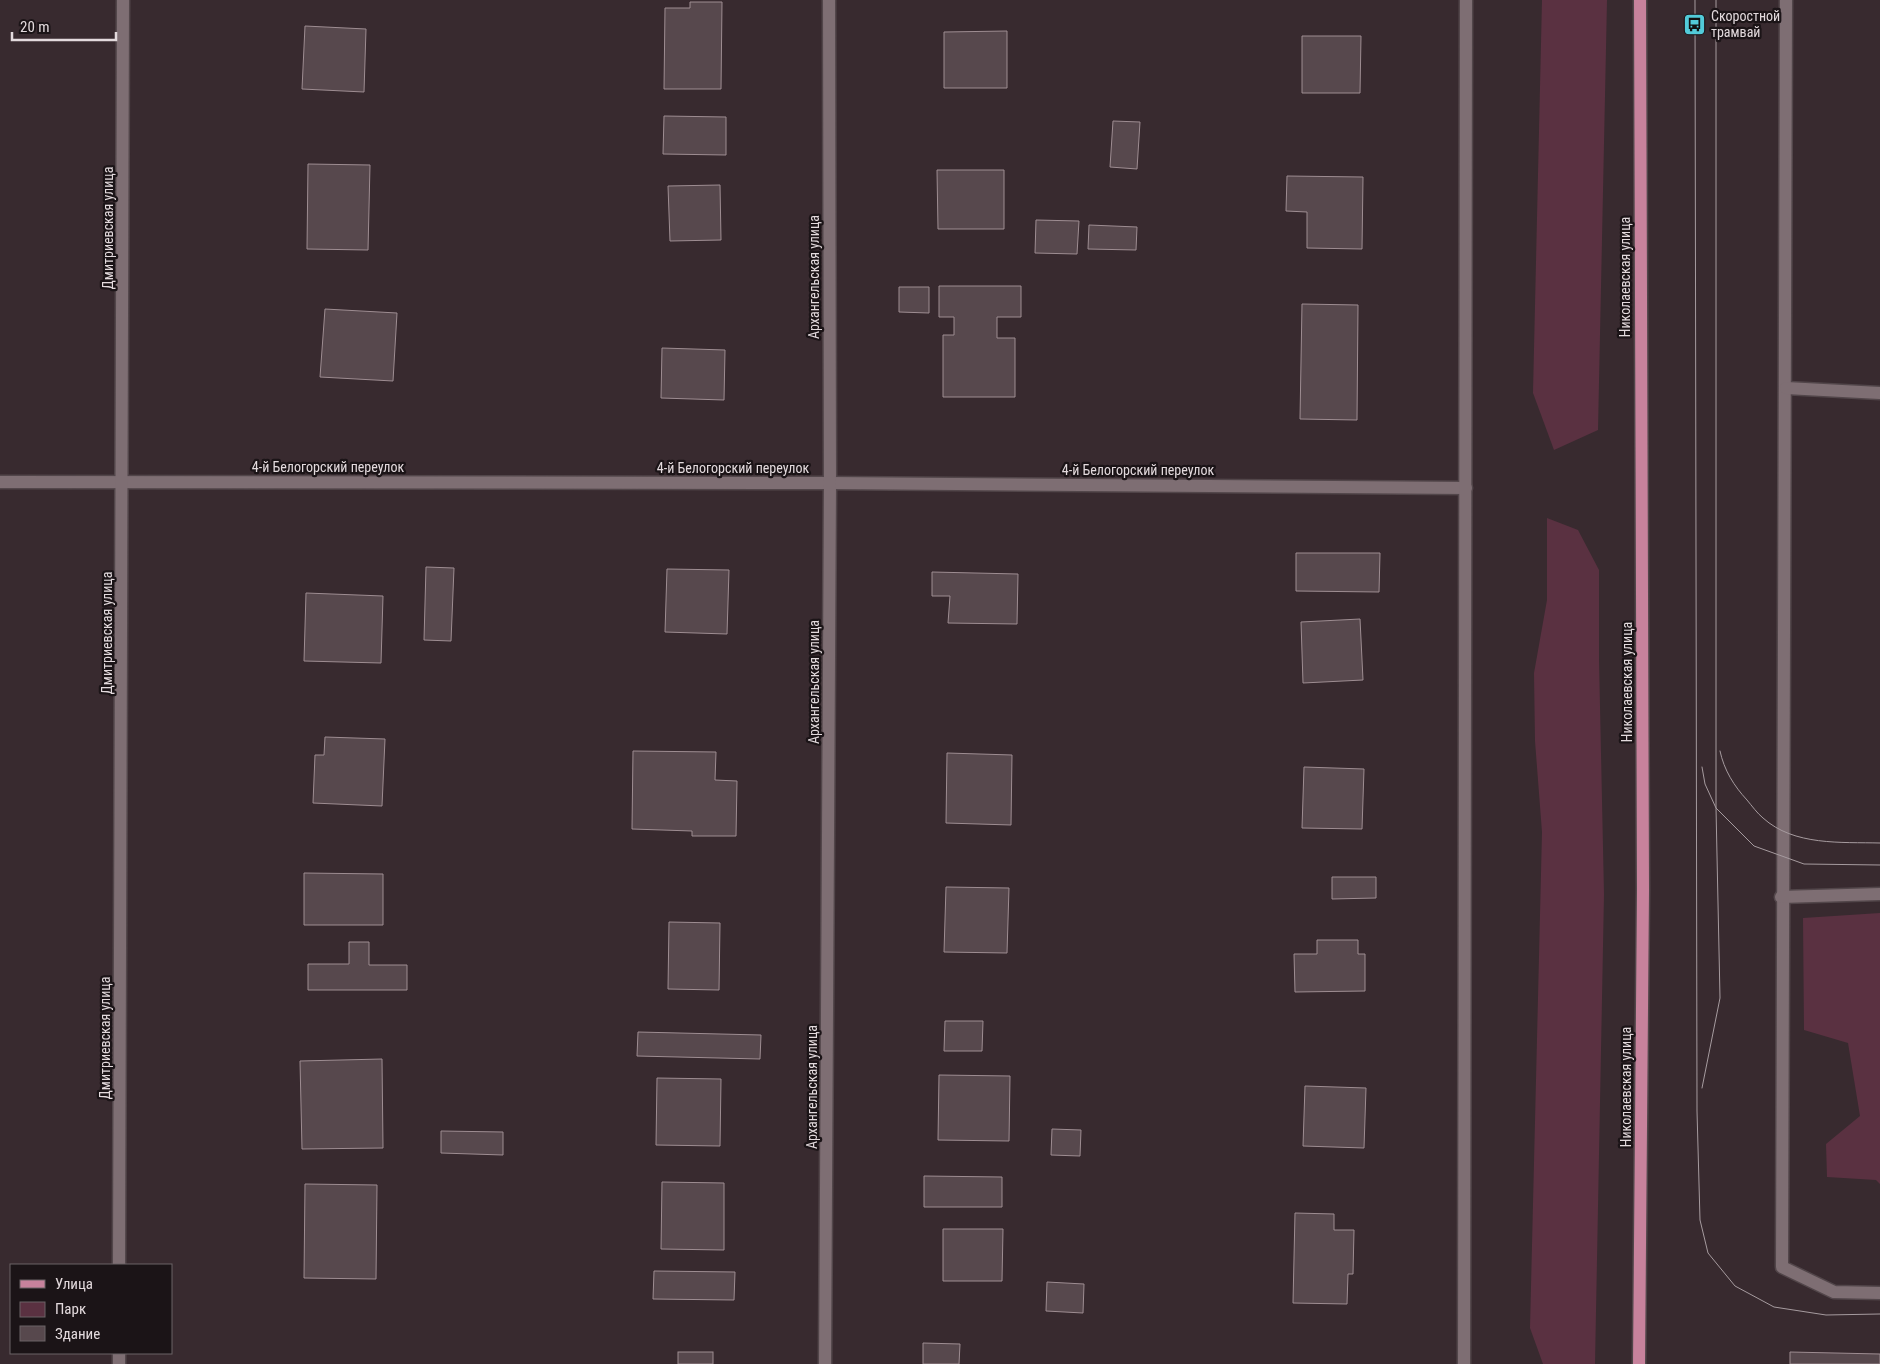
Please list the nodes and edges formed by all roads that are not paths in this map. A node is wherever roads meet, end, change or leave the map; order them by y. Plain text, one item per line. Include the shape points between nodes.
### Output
1 (123, 0) edge
2 (829, 0) edge
3 (1466, 0) edge
4 (1640, 0) edge
5 (1786, 0) edge
6 (1786, 388) junction
7 (1880, 393) edge
8 (0, 482) edge
9 (123, 482) junction
10 (830, 483) junction
11 (1466, 488) junction
12 (1880, 894) edge
13 (1781, 896) junction
14 (119, 1264) edge
15 (1880, 1293) edge
16 (825, 1364) edge
17 (1464, 1364) edge
18 (1639, 1364) edge

1 - 9 street, Дмитриевская улица
2 - 10 street, Архангельская улица
3 - 11 street
4 - 18 main road, Николаевская улица via 1643,890
5 - 6 street
6 - 7 street
6 - 13 street
8 - 9 street, 4-й Белогорский переулок
9 - 10 street, 4-й Белогорский переулок
9 - 14 street, Дмитриевская улица
10 - 11 street, 4-й Белогорский переулок
10 - 16 street, Архангельская улица
11 - 17 street
12 - 13 street
13 - 15 street via 1782,1267 1834,1292

